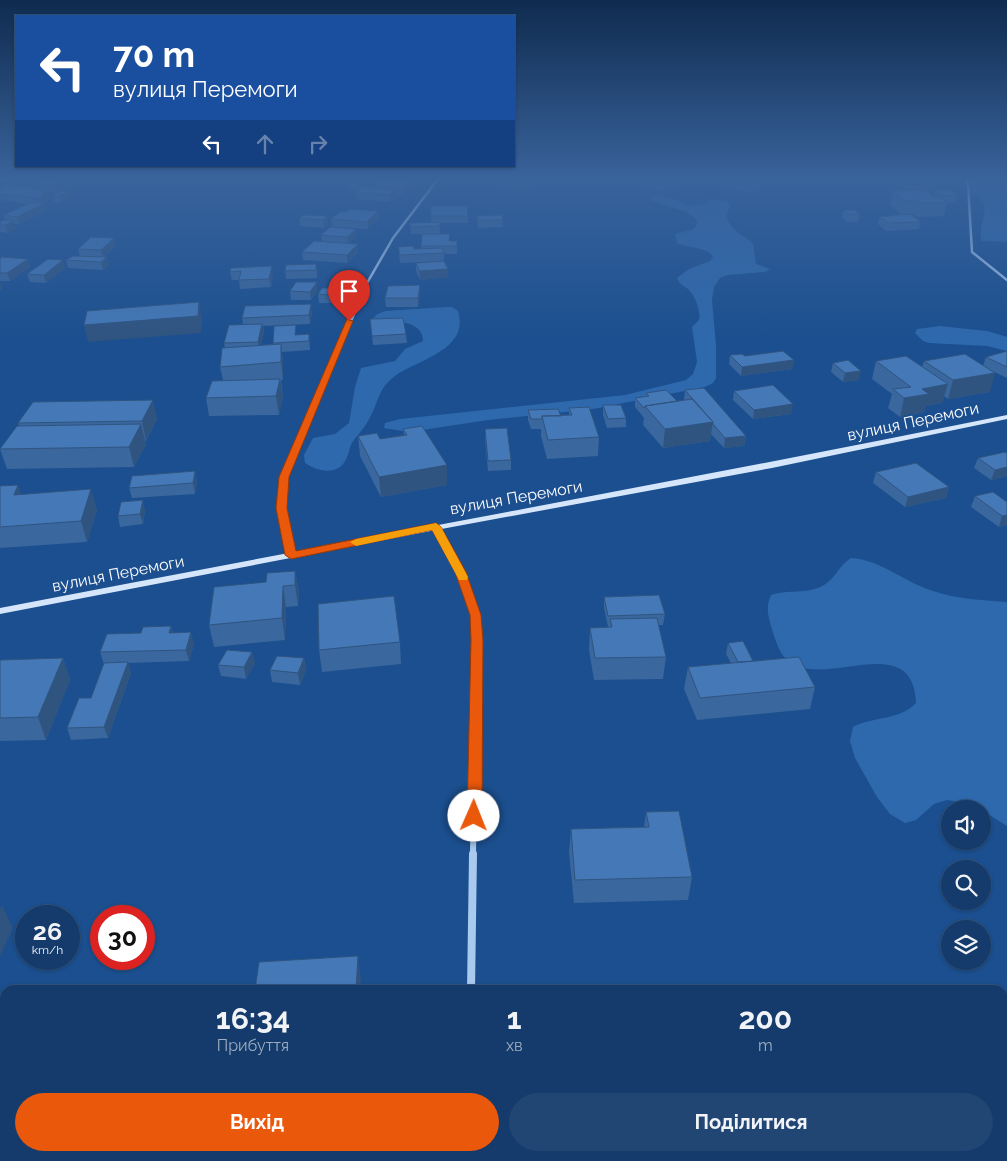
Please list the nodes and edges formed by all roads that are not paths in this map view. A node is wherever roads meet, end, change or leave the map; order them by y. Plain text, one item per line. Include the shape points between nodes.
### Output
1 (397, 233) edge
2 (971, 233) edge
3 (1007, 280) edge
4 (1007, 417) edge
5 (436, 527) junction
6 (291, 555) junction
7 (0, 611) edge
8 (471, 985) edge

1 - 6 street via 361,295 284,477 282,508
2 - 3 street via 972,252
4 - 5 street, вулиця Перемоги via 772,465
5 - 6 street, вулиця Перемоги
5 - 8 street via 460,572 476,615
6 - 7 street, вулиця Перемоги

